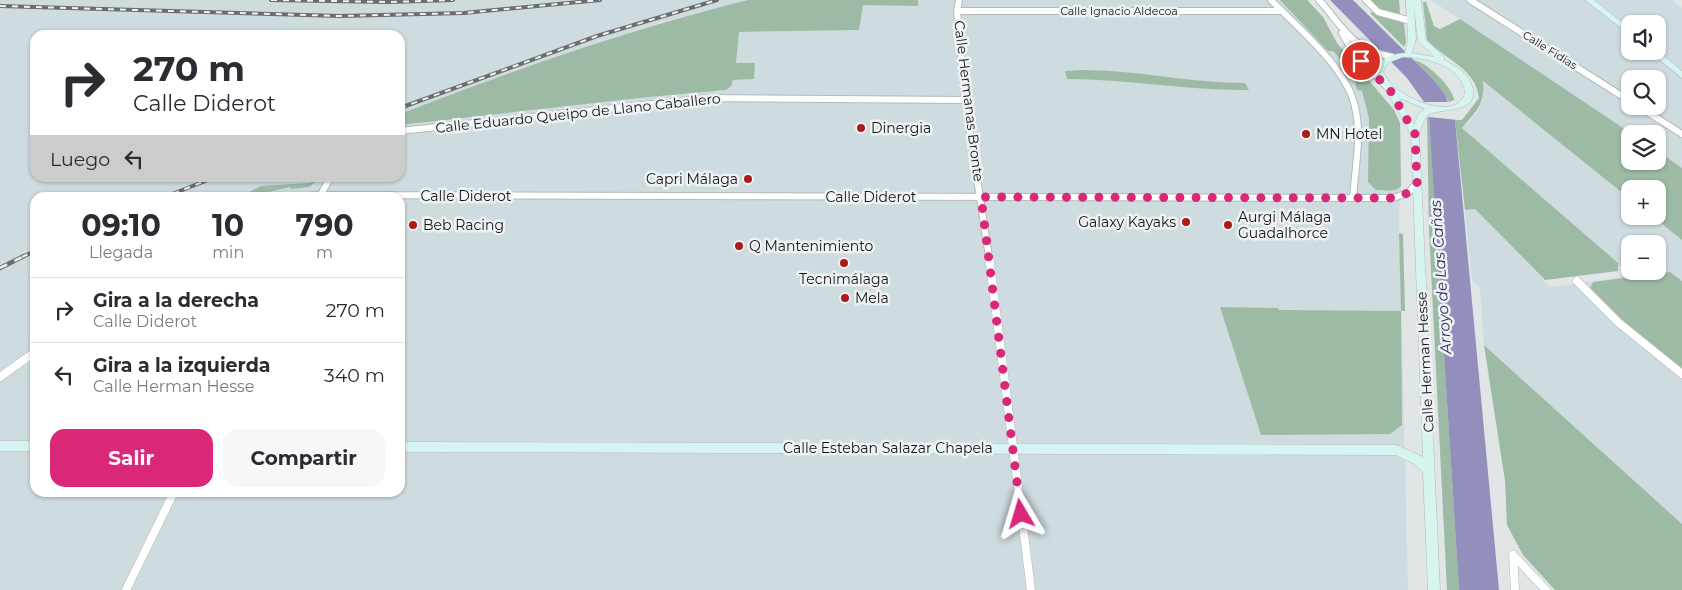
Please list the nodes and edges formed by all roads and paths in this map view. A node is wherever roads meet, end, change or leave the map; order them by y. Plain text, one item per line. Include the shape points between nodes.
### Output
1 (959, 0) edge
2 (1271, 0) edge
3 (1319, 0) edge
4 (1366, 0) edge
5 (1410, 0) edge
6 (1417, 0) edge
7 (1470, 0) edge
8 (1589, 0) edge
9 (957, 11) junction
10 (1282, 11) junction
11 (1411, 21) junction
12 (1621, 26) edge
13 (1340, 29) junction
14 (1410, 54) junction
15 (1387, 57) junction
16 (1664, 60) edge
17 (1451, 67) junction
18 (1682, 75) edge
19 (1388, 89) junction
20 (1621, 95) edge
21 (965, 100) junction
22 (1428, 109) junction
23 (1652, 115) edge
24 (405, 130) edge
25 (1415, 134) junction
26 (1682, 134) edge
27 (1417, 183) junction
28 (405, 196) edge
29 (981, 197) junction
30 (1353, 198) junction
31 (1577, 281) dead end
32 (30, 355) edge
33 (1682, 374) edge
34 (0, 376) edge
35 (0, 446) edge
36 (30, 446) edge
37 (405, 447) edge
38 (1013, 448) junction
39 (1430, 471) junction
40 (172, 497) edge
41 (126, 590) edge
42 (1031, 590) edge
43 (1434, 590) edge
44 (1515, 590) edge
45 (1546, 590) edge

1 - 9 street, Calle Hermanas Bronte
2 - 10 street
3 - 13 street, Calle Herman Hesse
4 - 11 street via 1378,12
5 - 11 main road
6 - 17 main road via 1422,41
7 - 20 street, Calle Fidias
8 - 12 main road
9 - 10 street, Calle Ignacio Aldecoa
9 - 21 street, Calle Hermanas Bronte
10 - 30 street via 1337,72 1352,95 1356,118
11 - 14 main road
13 - 15 street, Calle Herman Hesse via 1364,50
13 - 19 street, Calle Herman Hesse via 1351,49
14 - 15 main road
14 - 17 main road
15 - 19 main road via 1379,72
16 - 18 main road
17 - 22 main road via 1464,79 1468,88 1466,100 1458,106
19 - 22 main road
19 - 25 main road, Calle Herman Hesse
21 - 24 street, Calle Eduardo Queipo de Llano Caballero via 708,98
21 - 29 street, Calle Hermanas Bronte
22 - 25 main road, Calle Herman Hesse via 1422,115
23 - 26 street
25 - 27 main road, Calle Herman Hesse
27 - 30 street, Calle Diderot via 1408,193 1393,198
27 - 39 main road, Calle Herman Hesse
28 - 29 street, Calle Diderot
29 - 30 street, Calle Diderot
29 - 38 street, Calle Hermanas Bronte
31 - 33 street via 1619,322
32 - 34 street
35 - 36 main road
37 - 38 main road, Calle Esteban Salazar Chapela
38 - 39 main road, Calle Esteban Salazar Chapela via 1397,450 1418,460
38 - 42 street, Calle Hermanas Bronte
39 - 43 main road, Calle Herman Hesse
40 - 41 street
44 - 45 street via 1513,555

